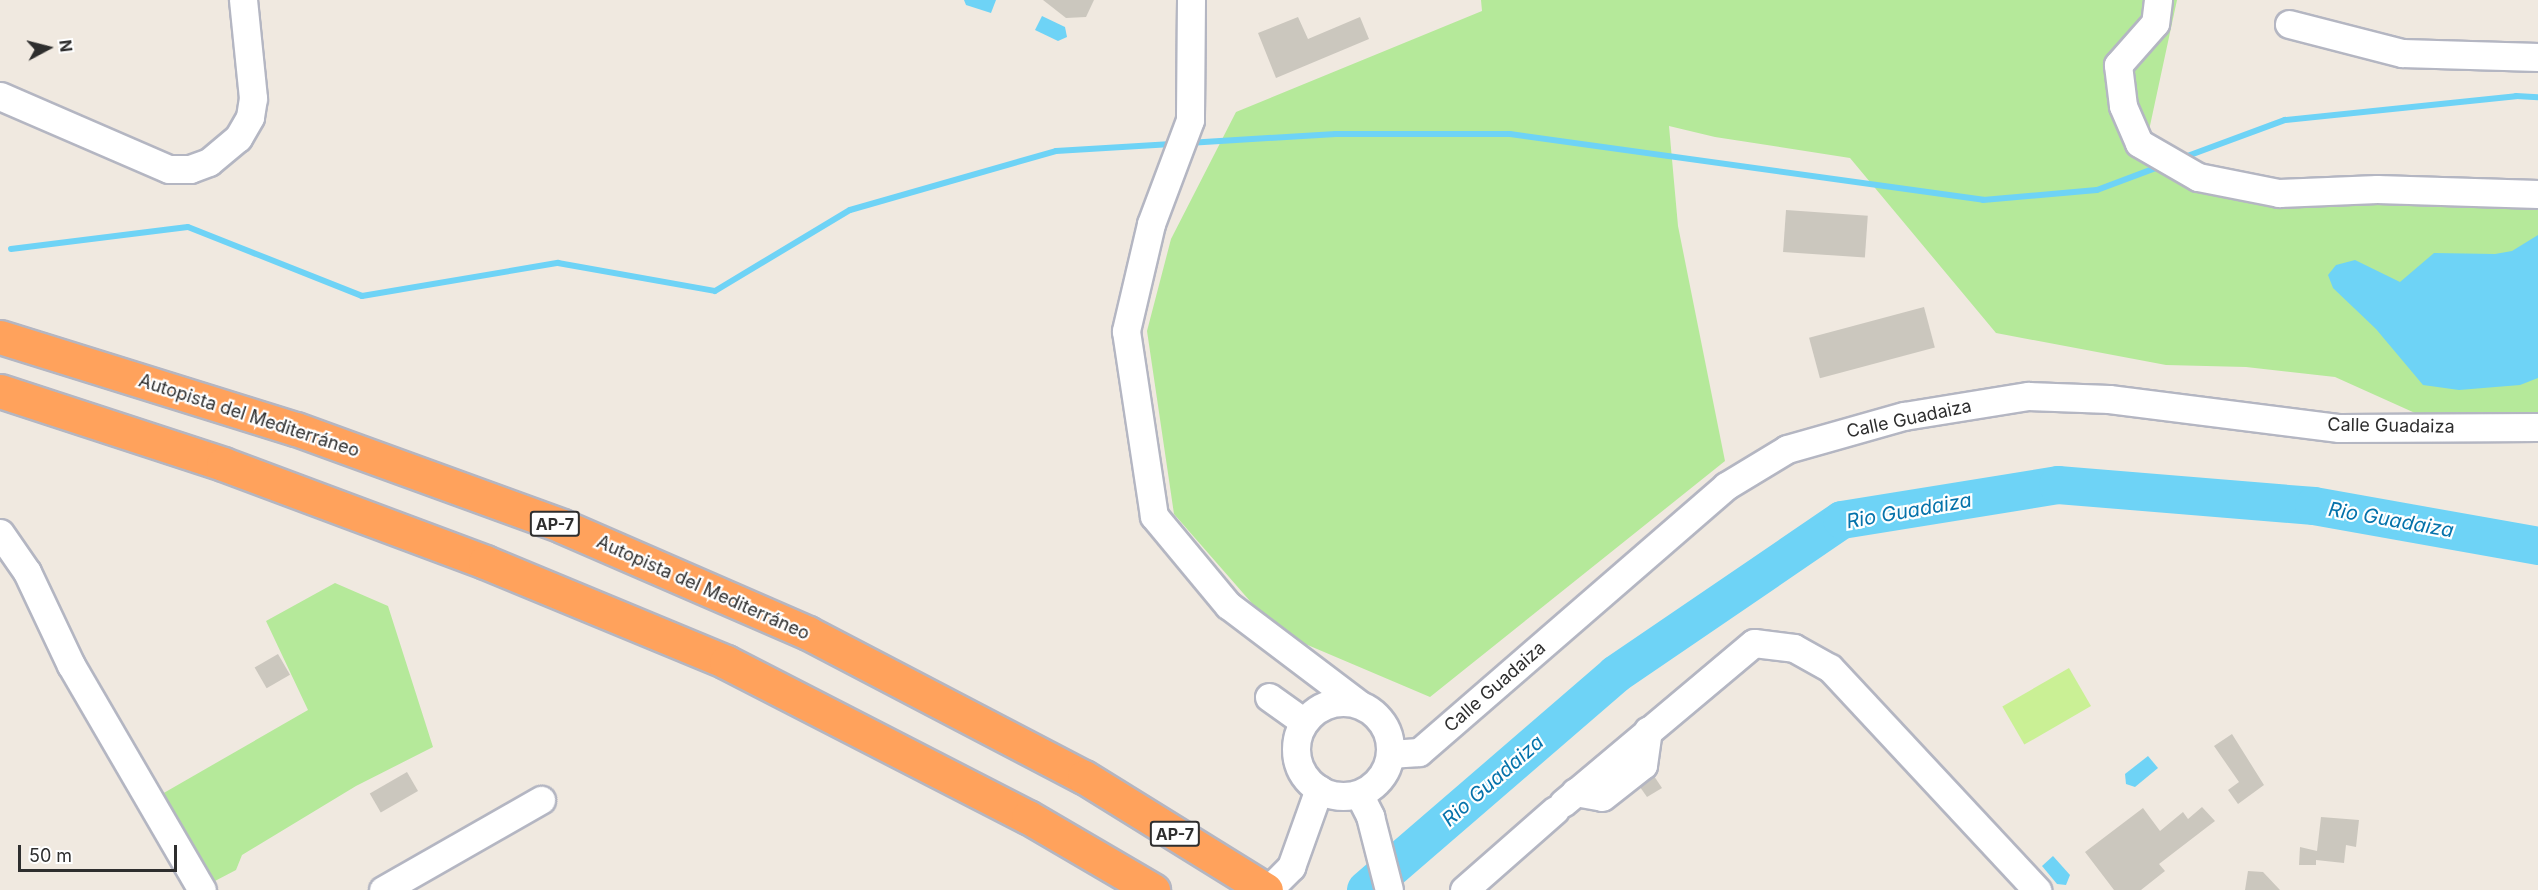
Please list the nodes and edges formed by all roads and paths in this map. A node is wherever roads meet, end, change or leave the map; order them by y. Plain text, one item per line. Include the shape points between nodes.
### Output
1 (243, 0) edge
2 (1191, 0) edge
3 (2158, 0) edge
4 (2289, 24) dead end
5 (2538, 57) edge
6 (0, 96) edge
7 (2538, 194) edge
8 (0, 337) edge
9 (0, 391) edge
10 (2538, 427) edge
11 (0, 533) edge
12 (1269, 698) dead end
13 (1359, 704) junction
14 (1304, 722) junction
15 (1390, 754) junction
16 (1319, 789) junction
17 (541, 800) dead end
18 (1365, 805) junction
19 (202, 890) edge
20 (383, 890) edge
21 (1153, 890) edge
22 (1267, 890) edge
23 (1389, 890) edge
24 (1464, 890) edge
25 (2037, 890) edge

1 - 6 street via 253,98 250,117 238,138 209,162 190,169 169,169
2 - 13 street via 1190,120 1150,224 1126,331 1154,516 1228,605
3 - 7 street via 2155,23 2118,65 2122,106 2139,143 2198,177 2279,193 2377,189
4 - 5 street via 2402,53
8 - 22 highway, Autopista del Mediterráneo / AP-7 via 296,429 562,526 808,633 1084,777
9 - 21 highway via 223,464 572,598 726,662 1028,817
10 - 15 street, Calle Guadaiza via 2339,428 2109,399 2028,396 1904,417 1788,449 1726,486 1419,752
11 - 19 street via 27,572 71,665
12 - 14 street
13 - 14 street via 1329,704
13 - 15 street via 1383,723
14 - 16 street via 1296,751 1303,773
15 - 18 street
16 - 18 street
16 - 22 street via 1291,867
17 - 20 street
18 - 23 street
24 - 25 street via 1754,643 1794,648 1830,668

